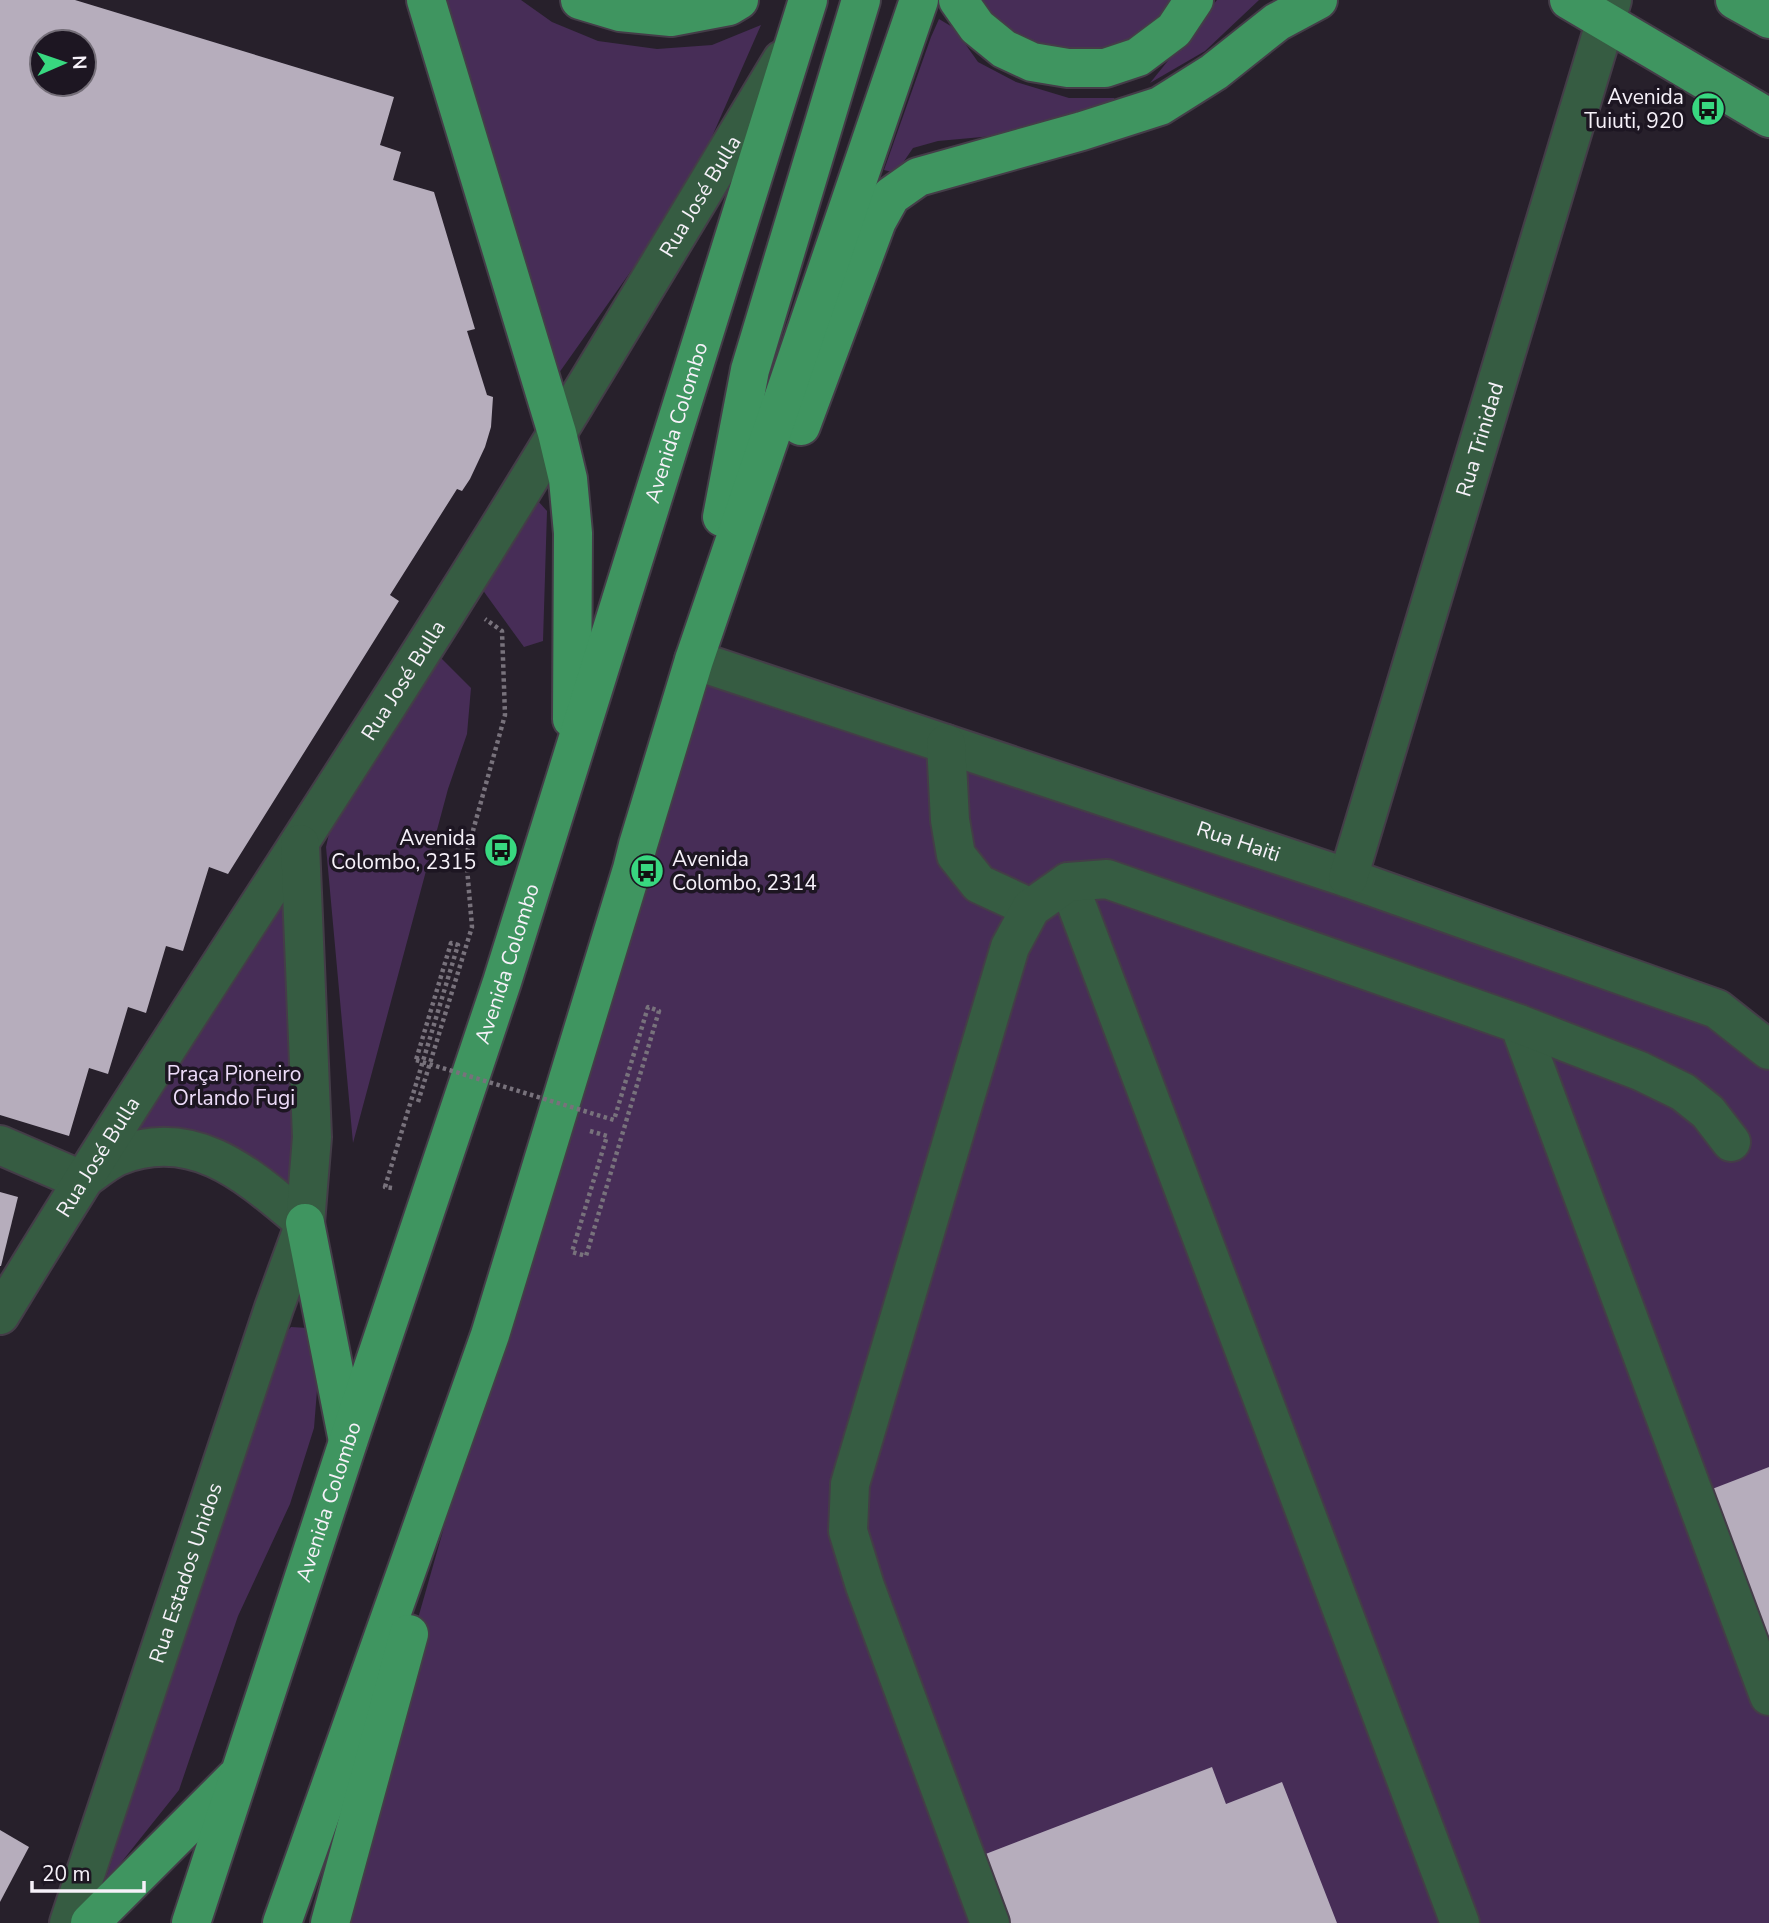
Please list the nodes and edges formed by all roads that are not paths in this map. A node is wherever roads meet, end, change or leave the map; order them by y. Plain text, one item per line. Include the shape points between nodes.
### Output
1 (426, 0) edge
2 (580, 0) edge
3 (738, 0) edge
4 (808, 0) edge
5 (861, 0) edge
6 (919, 0) edge
7 (958, 0) edge
8 (1194, 0) edge
9 (1318, 0) edge
10 (1735, 0) edge
11 (1584, 5) edge
12 (1769, 19) edge
13 (796, 38) junction
14 (1769, 118) edge
15 (557, 433) junction
16 (694, 660) junction
17 (946, 744) junction
18 (571, 760) junction
19 (300, 844) junction
20 (1348, 878) junction
21 (1068, 882) junction
22 (1031, 908) junction
23 (1519, 1024) junction
24 (1769, 1050) edge
25 (1731, 1142) dead end
26 (0, 1145) edge
27 (81, 1180) junction
28 (305, 1223) junction
29 (0, 1315) edge
30 (490, 1335) junction
31 (348, 1442) junction
32 (1769, 1696) edge
33 (239, 1774) junction
34 (69, 1923) edge
35 (90, 1923) edge
36 (191, 1923) edge
37 (282, 1923) edge
38 (330, 1923) edge
39 (990, 1923) edge
40 (1460, 1923) edge

1 - 15 main road
2 - 3 main road via 620,12 671,17 729,6
4 - 13 main road, Avenida Colombo
5 - 16 main road via 750,370
6 - 16 main road
7 - 8 main road via 977,27 1004,49 1032,62 1104,68 1139,57 1174,30
9 - 16 main road via 1277,22 1214,72 1160,106 918,177 891,197 877,221 781,478
10 - 12 main road
11 - 14 main road
11 - 20 street, Rua Trinidad
13 - 15 street, Rua José Bulla
13 - 18 main road, Avenida Colombo
15 - 18 main road via 573,533
15 - 19 street, Rua José Bulla
16 - 17 street, Rua Haiti
16 - 30 main road
17 - 20 street, Rua Haiti
17 - 22 street via 956,855 979,884
18 - 31 main road, Avenida Colombo
19 - 27 street, Rua José Bulla
19 - 28 street via 312,1137
20 - 24 street, Rua Haiti via 1717,1009
21 - 22 street
21 - 23 street via 1107,879
21 - 40 street
22 - 39 street via 1010,947 850,1484 848,1531
23 - 25 street via 1683,1092 1709,1112
23 - 32 street
26 - 27 street
27 - 28 street via 115,1157 142,1148 177,1147 218,1158 256,1182
27 - 29 street, Rua José Bulla
28 - 31 main road
28 - 34 street, Rua Estados Unidos
30 - 37 main road
30 - 38 main road
31 - 33 main road, Avenida Colombo
33 - 35 main road
33 - 36 main road, Avenida Colombo

